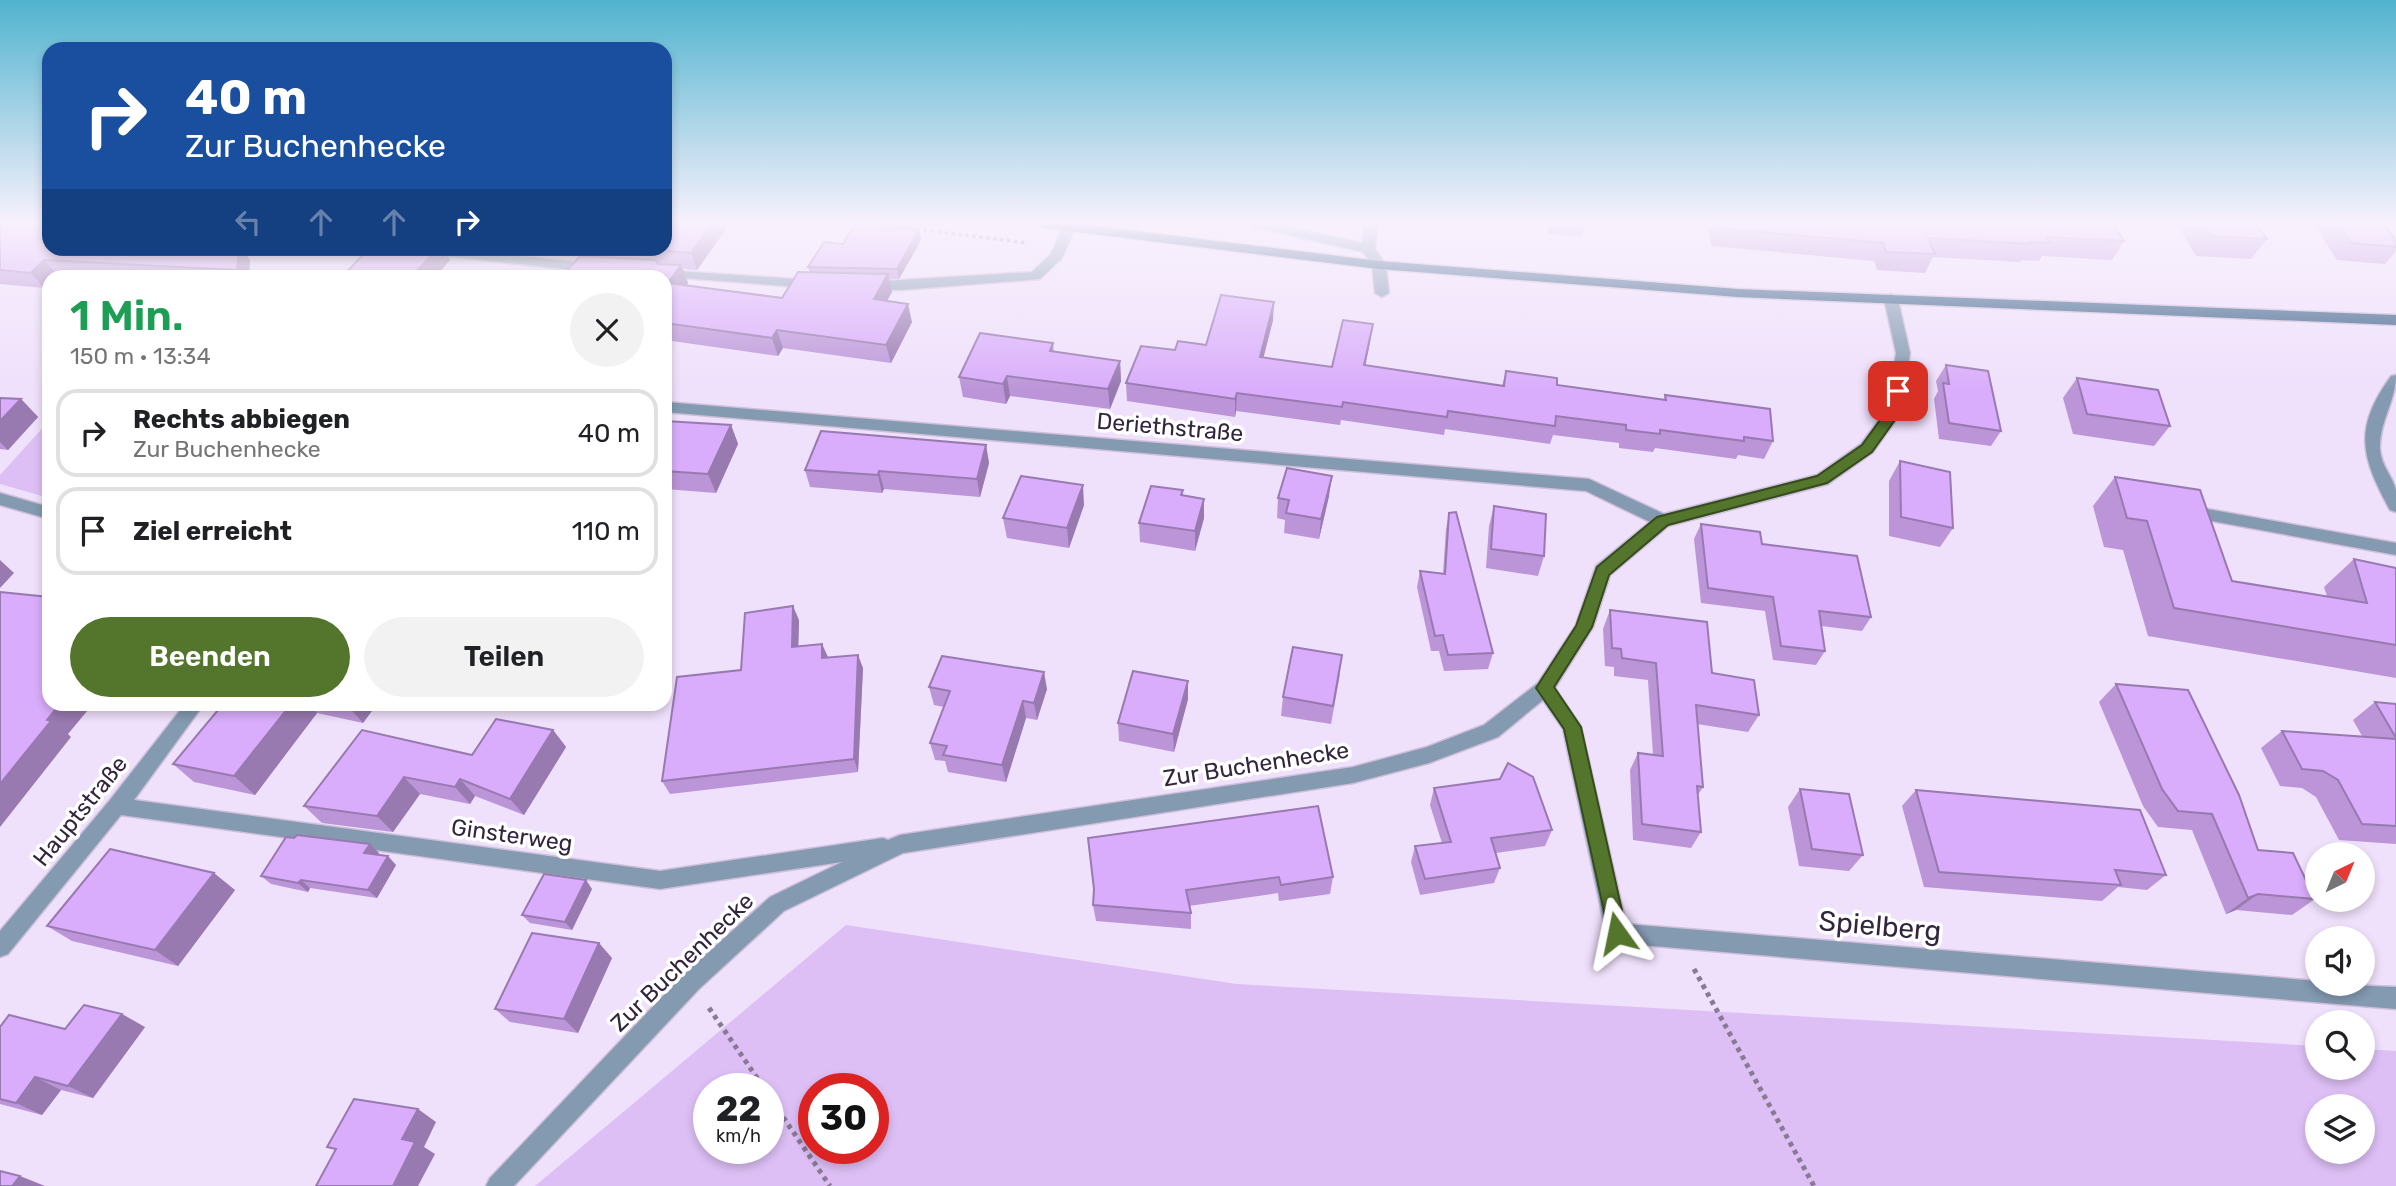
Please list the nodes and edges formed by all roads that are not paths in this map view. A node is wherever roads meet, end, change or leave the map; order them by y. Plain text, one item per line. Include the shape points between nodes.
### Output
1 (718, 279) edge
2 (990, 279) edge
3 (1381, 279) edge
4 (1562, 279) edge
5 (822, 285) edge
6 (848, 285) edge
7 (1382, 293) dead end
8 (1891, 299) junction
9 (2396, 320) edge
10 (2396, 380) edge
11 (672, 408) edge
12 (0, 499) edge
13 (2396, 506) edge
14 (2164, 508) edge
15 (42, 511) edge
16 (1663, 521) junction
17 (2396, 549) edge
18 (1545, 688) junction
19 (190, 711) edge
20 (117, 806) junction
21 (900, 844) junction
22 (0, 947) edge
23 (2396, 998) edge
24 (498, 1186) edge

1 - 5 street
2 - 6 street
3 - 7 street
4 - 8 main road
8 - 9 main road
8 - 16 street, Zur Buchenhecke via 1903,354 1895,410 1867,448 1822,480
10 - 13 street via 2387,391 2375,428 2373,457
11 - 16 street, Deriethstraße via 1589,485
12 - 15 street
14 - 17 street
16 - 18 street, Zur Buchenhecke via 1602,571 1584,627
18 - 21 street, Zur Buchenhecke via 1491,731 1429,755 1353,775
18 - 23 street, Spielberg via 1572,727 1617,933
19 - 20 street, Hauptstraße
20 - 21 street, Ginsterweg via 660,880
20 - 22 street, Hauptstraße
21 - 24 street, Zur Buchenhecke via 777,904 691,982

